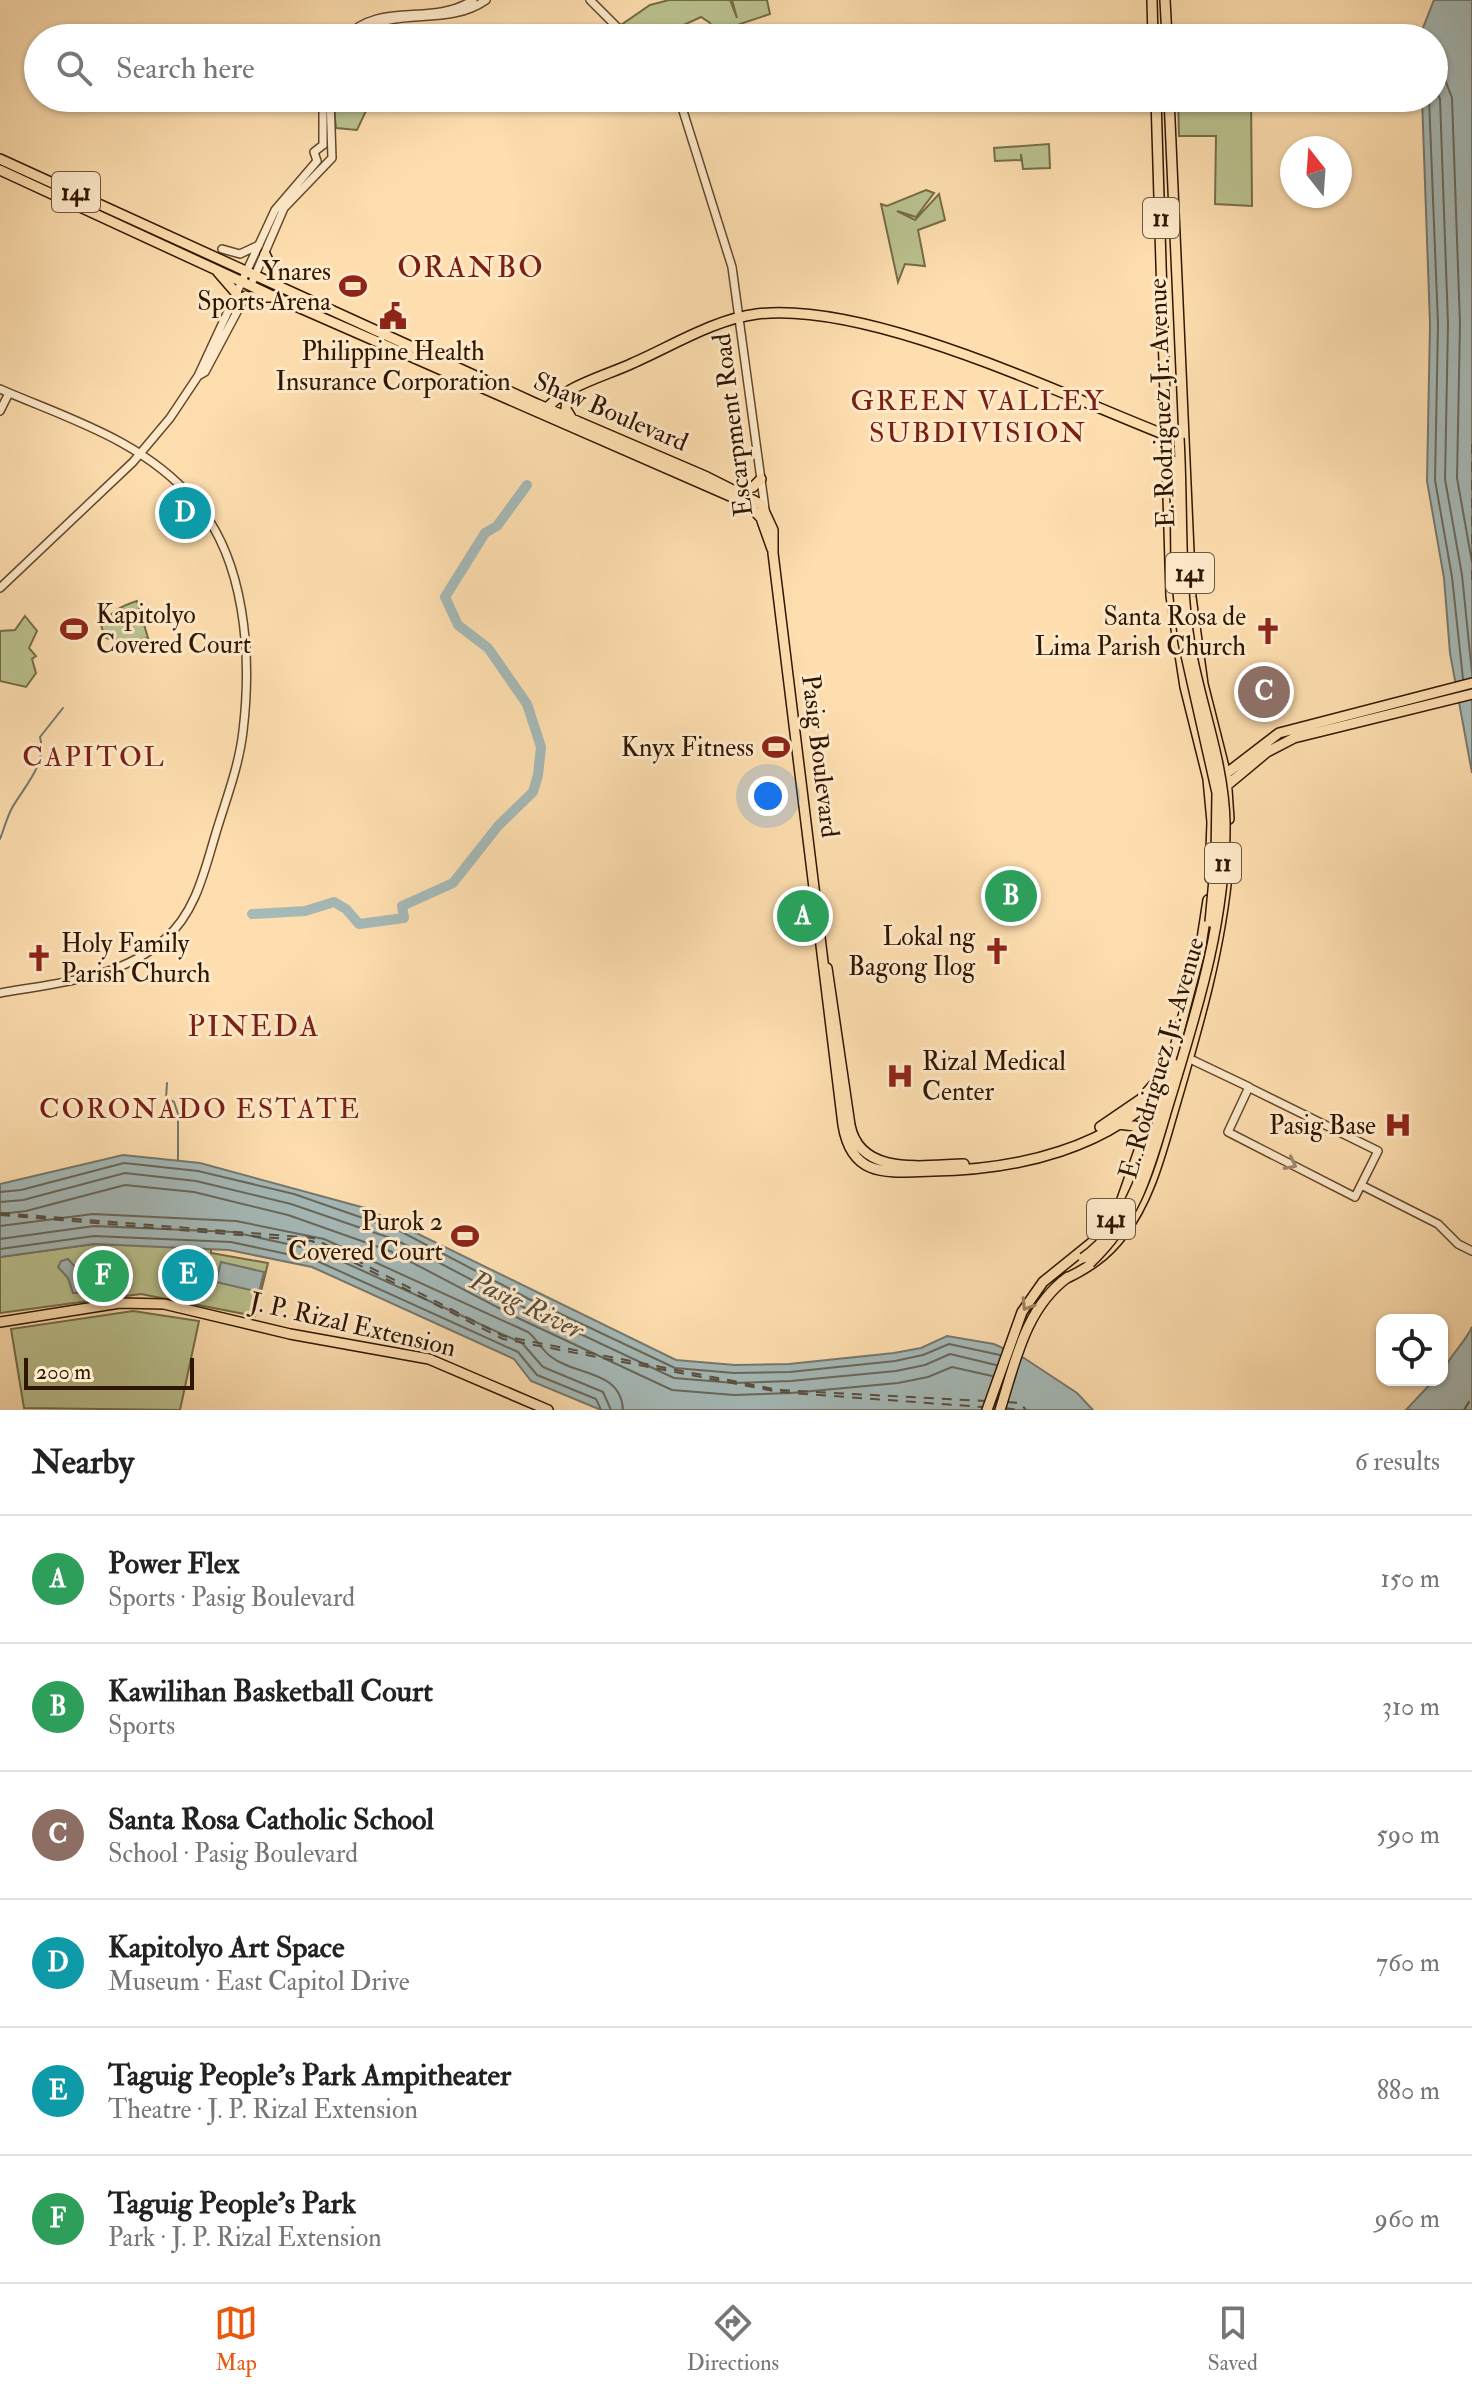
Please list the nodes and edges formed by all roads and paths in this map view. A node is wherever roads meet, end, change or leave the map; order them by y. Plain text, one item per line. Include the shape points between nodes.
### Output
1 (473, 0) edge
2 (486, 0) edge
3 (590, 0) edge
4 (1152, 0) edge
5 (1165, 0) edge
6 (364, 24) edge
7 (377, 24) edge
8 (614, 24) edge
9 (1153, 24) edge
10 (1166, 24) edge
11 (324, 112) edge
12 (329, 112) edge
13 (684, 112) edge
14 (1157, 112) edge
15 (1170, 112) edge
16 (327, 147) junction
17 (0, 159) edge
18 (320, 162) junction
19 (0, 170) edge
20 (184, 234) dead end
21 (171, 235) junction
22 (222, 249) joint
23 (263, 249) junction
24 (232, 263) junction
25 (215, 268) junction
26 (253, 272) junction
27 (247, 283) junction
28 (281, 285) junction
29 (241, 295) junction
30 (275, 297) junction
31 (740, 317) junction
32 (1182, 372) junction
33 (587, 384) junction
34 (0, 389) edge
35 (9, 393) junction
36 (567, 398) junction
37 (0, 411) edge
38 (547, 413) junction
39 (572, 419) junction
40 (1174, 438) junction
41 (142, 454) junction
42 (761, 479) junction
43 (736, 490) junction
44 (762, 512) junction
45 (773, 553) junction
46 (0, 588) edge
47 (1472, 683) edge
48 (1472, 694) edge
49 (1210, 710) junction
50 (1192, 714) junction
51 (1357, 716) junction
52 (1226, 781) junction
53 (1209, 785) junction
54 (1209, 890) junction
55 (1226, 893) junction
56 (826, 964) junction
57 (0, 993) edge
58 (1174, 1051) junction
59 (1188, 1058) junction
60 (1249, 1087) junction
61 (1160, 1092) junction
62 (1118, 1124) junction
63 (1141, 1146) junction
64 (1361, 1185) junction
65 (1472, 1251) edge
66 (1057, 1271) junction
67 (1065, 1279) junction
68 (0, 1322) edge
69 (548, 1410) edge
70 (987, 1410) edge
71 (1000, 1410) edge

1 - 6 street via 452,10 395,11
2 - 7 street via 450,17 402,17
3 - 8 street
4 - 9 main road
5 - 10 main road
11 - 16 street
12 - 16 street
13 - 31 street, Escarpment Road via 723,232
14 - 40 main road, E. Rodriguez Jr. Avenue / 11
15 - 32 main road, E. Rodriguez Jr. Avenue / 11
16 - 18 street via 332,158
16 - 18 street via 314,152
17 - 21 main road, Shaw Boulevard / 141
18 - 23 street via 284,208
19 - 25 main road, Shaw Boulevard / 141
20 - 21 main road
21 - 24 main road, Shaw Boulevard / 141
22 - 23 street via 240,254
22 - 24 main road
23 - 26 street
23 - 28 main road
24 - 26 main road, Shaw Boulevard / 141
25 - 27 main road, Shaw Boulevard / 141
25 - 29 main road
26 - 27 street
26 - 28 main road, Shaw Boulevard / 141
27 - 29 street
27 - 30 main road, Shaw Boulevard / 141
28 - 38 main road, Shaw Boulevard / 141
29 - 30 main road
29 - 41 street via 205,372
30 - 38 main road, Shaw Boulevard / 141
31 - 33 main road
31 - 40 main road via 821,316 897,334
31 - 42 street, Escarpment Road
32 - 40 main road, 11
32 - 49 main road, E. Rodriguez Jr. Avenue / 141 via 1191,597
33 - 36 main road
33 - 38 main road
34 - 35 street
35 - 37 street
35 - 41 street
36 - 38 main road
36 - 39 main road
38 - 39 main road, Shaw Boulevard / 141
38 - 44 main road, Shaw Boulevard / 141
39 - 43 main road, Shaw Boulevard / 141
40 - 50 main road, E. Rodriguez Jr. Avenue / 141 via 1171,596
40 - 66 main road, 11, bridge via 1183,642 1217,793 1213,907 1201,975 1136,1184 1116,1226 1100,1245
40 - 67 main road, 11, bridge via 1190,642 1223,792 1219,908 1207,976 1143,1187 1121,1230 1090,1263
41 - 46 street
41 - 57 street via 195,501 232,575 247,679 236,764 196,893 165,940 107,971
42 - 43 main road via 751,488
42 - 44 street, Escarpment Road
43 - 44 main road, Shaw Boulevard / 141 via 755,499
44 - 45 main road, Pasig Boulevard / 141
44 - 45 main road, Pasig Boulevard / 141 via 773,530
45 - 56 main road, Pasig Boulevard / 141
47 - 51 main road
48 - 51 main road
49 - 50 main road
49 - 52 main road, E. Rodriguez Jr. Avenue / 141
50 - 53 main road, E. Rodriguez Jr. Avenue / 141
51 - 52 main road via 1286,741
52 - 53 main road
52 - 55 main road, E. Rodriguez Jr. Avenue / 141
53 - 54 main road, E. Rodriguez Jr. Avenue / 141
54 - 55 main road
54 - 58 main road, E. Rodriguez Jr. Avenue / 141 via 1200,952
55 - 59 main road, E. Rodriguez Jr. Avenue / 141
56 - 58 main road, Pasig Boulevard / 141 via 852,1133 864,1153 883,1162 984,1163 1068,1142 1141,1099
56 - 62 main road, Pasig Boulevard / 141 via 845,1134 855,1158 869,1168 996,1167 1056,1152
58 - 59 street
58 - 61 main road, E. Rodriguez Jr. Avenue / 141
59 - 60 street
59 - 61 main road, Pasig Boulevard / 141
59 - 67 main road, E. Rodriguez Jr. Avenue / 141, bridge via 1148,1189 1124,1233 1093,1265
60 - 64 street via 1378,1151
60 -> 64 street via 1228,1132 1355,1197
61 - 62 main road, Pasig Boulevard / 141
61 - 63 main road, E. Rodriguez Jr. Avenue / 141
62 - 63 main road via 1135,1126
63 - 66 main road, E. Rodriguez Jr. Avenue / 141 via 1110,1221
64 - 65 street via 1438,1224
66 -> 70 main road, 11 via 1022,1312
67 - 71 main road, 11 via 1043,1299 1031,1320
68 - 69 main road, J. P. Rizal Extension via 120,1303 164,1304 429,1359

